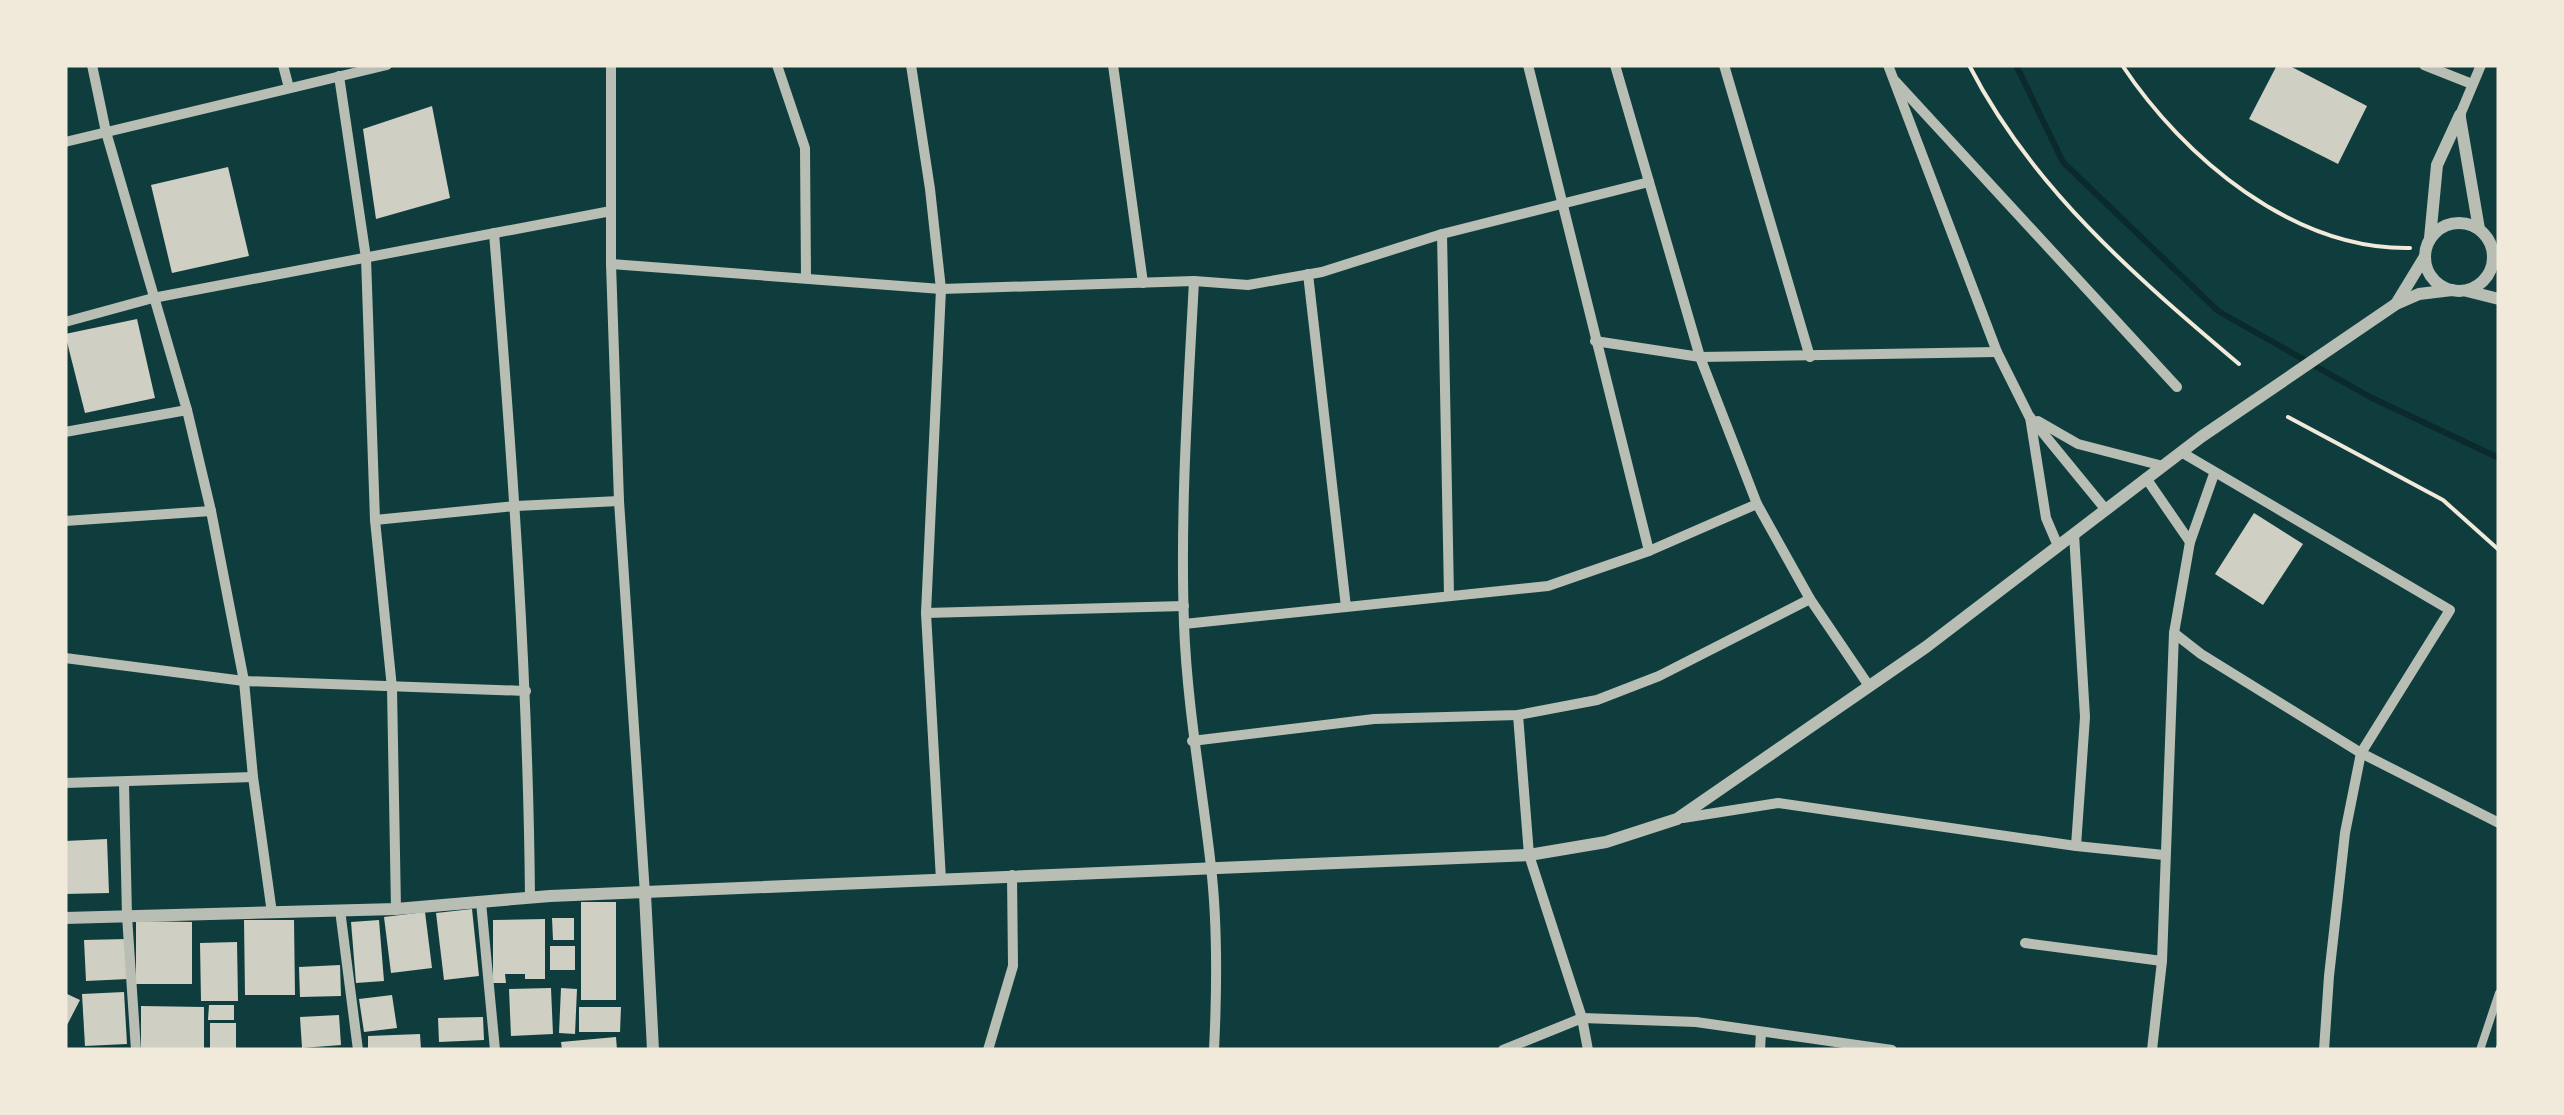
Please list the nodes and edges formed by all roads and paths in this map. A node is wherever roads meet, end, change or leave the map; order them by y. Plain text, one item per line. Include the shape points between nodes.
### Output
1 (92, 65) edge
2 (282, 65) edge
3 (387, 65) edge
4 (611, 65) edge
5 (792, 65) edge
6 (911, 65) edge
7 (1113, 65) edge
8 (1528, 65) edge
9 (1615, 65) edge
10 (1724, 65) edge
11 (1969, 65) edge
12 (2122, 65) edge
13 (2424, 65) edge
14 (2480, 65) edge
15 (778, 67) edge
16 (1890, 71) edge
17 (340, 76) junction
18 (2472, 84) junction
19 (289, 88) junction
20 (2460, 115) junction
21 (106, 132) junction
22 (65, 142) edge
23 (1649, 182) junction
24 (1564, 203) junction
25 (611, 211) junction
26 (2482, 232) junction
27 (494, 233) junction
28 (1442, 234) junction
29 (2499, 246) edge
30 (2427, 248) junction
31 (366, 258) junction
32 (611, 264) junction
33 (1308, 274) junction
34 (806, 277) junction
35 (1194, 281) junction
36 (1144, 283) junction
37 (941, 288) junction
38 (2458, 290) junction
39 (153, 298) junction
40 (2499, 300) edge
41 (2396, 304) junction
42 (65, 322) edge
43 (1595, 342) junction
44 (1997, 352) junction
45 (1700, 357) junction
46 (1810, 357) junction
47 (2239, 364) dead end
48 (2178, 387) dead end
49 (188, 410) junction
50 (2030, 416) junction
51 (2288, 417) dead end
52 (65, 432) edge
53 (2181, 452) junction
54 (2163, 466) junction
55 (2214, 474) junction
56 (2146, 478) junction
57 (619, 501) junction
58 (1756, 504) junction
59 (516, 506) junction
60 (2106, 510) junction
61 (211, 511) junction
62 (375, 520) junction
63 (65, 521) edge
64 (2074, 534) junction
65 (2190, 542) junction
66 (2058, 546) junction
67 (1649, 550) junction
68 (2499, 550) edge
69 (1449, 595) junction
70 (1810, 599) junction
71 (1184, 606) junction
72 (1346, 607) junction
73 (926, 613) junction
74 (1184, 624) junction
75 (2174, 633) junction
76 (65, 658) edge
77 (244, 681) junction
78 (1870, 686) junction
79 (392, 688) junction
80 (526, 690) junction
81 (1518, 715) junction
82 (1192, 741) junction
83 (2361, 753) junction
84 (253, 777) junction
85 (65, 784) edge
86 (124, 784) junction
87 (1676, 819) junction
88 (2499, 823) edge
89 (2076, 846) junction
90 (2164, 854) junction
91 (1528, 855) junction
92 (1211, 868) junction
93 (1012, 875) junction
94 (941, 880) junction
95 (646, 894) junction
96 (530, 898) junction
97 (481, 902) junction
98 (396, 909) junction
99 (340, 910) junction
100 (272, 913) junction
101 (127, 916) junction
102 (65, 918) edge
103 (2025, 942) dead end
104 (2162, 962) junction
105 (2499, 993) edge
106 (1582, 1018) junction
107 (1761, 1032) junction
108 (136, 1050) edge
109 (358, 1050) edge
110 (496, 1050) edge
111 (653, 1050) edge
112 (988, 1050) edge
113 (1214, 1050) edge
114 (1503, 1050) edge
115 (1588, 1050) edge
116 (1760, 1050) edge
117 (1892, 1050) edge
118 (2152, 1050) edge
119 (2324, 1050) edge
120 (2480, 1050) edge

1 - 21 street
2 - 19 street
3 - 17 street
4 - 25 street
5 - 15 street
6 - 37 street
7 - 36 street
8 - 24 street
9 - 23 street
10 - 46 street
11 - 47 path via 2060,200
12 - 30 path via 2179,134 2234,186 2275,211 2380,249
13 - 18 street
14 - 18 street
15 - 34 street via 805,148
16 - 44 street
16 - 48 street
17 - 19 street
17 - 31 street
18 - 20 street
19 - 21 street
20 - 26 street
20 - 30 street via 2438,165
21 - 22 street
21 - 39 street
23 - 24 street
23 - 45 street
24 - 28 street
24 - 43 street
25 - 27 street
25 - 32 street
26 - 29 street
26 - 30 street via 2447,224
26 - 38 street via 2493,255 2488,274
27 - 31 street
27 - 59 street
28 - 33 street
28 - 69 street
30 - 38 street via 2430,276
30 - 41 street
31 - 39 street
31 - 62 street
32 - 34 street
32 - 57 street
33 - 35 street via 1248,285
33 - 72 street
34 - 37 street
35 - 36 street
35 - 71 street
36 - 37 street
37 - 73 street
38 - 40 street
38 - 41 street
39 - 42 street
39 - 49 street
41 - 53 street
43 - 45 street
43 - 67 street
44 - 46 street
44 - 50 street
45 - 46 street
45 - 58 street
49 - 52 street
49 - 61 street
50 - 54 street via 2078,444
50 - 60 street
50 - 66 street via 2046,518
51 - 68 path via 2444,500
53 - 54 street
53 - 55 street
54 - 56 street
55 - 65 street
55 - 83 street via 2450,610
56 - 60 street
56 - 65 street
57 - 59 street
57 - 95 street
58 - 67 street
58 - 70 street
59 - 62 street
59 - 80 street
60 - 64 street
61 - 63 street
61 - 77 street
62 - 79 street
64 - 66 street
64 - 89 street via 2085,717
65 - 75 street
66 - 78 street
67 - 69 street via 1548,586
69 - 72 street
70 - 78 street
70 - 81 street via 1659,676 1596,700
71 - 73 street
71 - 74 street
72 - 74 street
73 - 94 street
74 - 82 street
75 - 83 street
75 - 90 street
76 - 77 street
77 - 79 street
77 - 84 street
78 - 87 street
79 - 80 street
79 - 98 street
80 - 96 street
81 - 82 street via 1374,719
81 - 91 street
82 - 92 street
83 - 88 street
83 - 119 street via 2345,833
84 - 86 street
84 - 100 street
85 - 86 street
86 - 101 street
87 - 89 street via 1778,803
87 - 91 street via 1606,842
89 - 90 street
90 - 104 street
91 - 92 street
91 - 106 street
92 - 93 street
92 - 113 street via 1218,972
93 - 94 street
93 - 112 street via 1013,966
94 - 95 street
95 - 96 street
95 - 111 street
96 - 97 street
97 - 98 street
97 - 110 street
98 - 99 street
99 - 100 street
99 - 109 street
100 - 101 street
101 - 102 street
101 - 108 street
103 - 104 street
104 - 118 street
105 - 120 street
106 - 107 street
106 - 114 street
106 - 115 street
107 - 116 street
107 - 117 street

